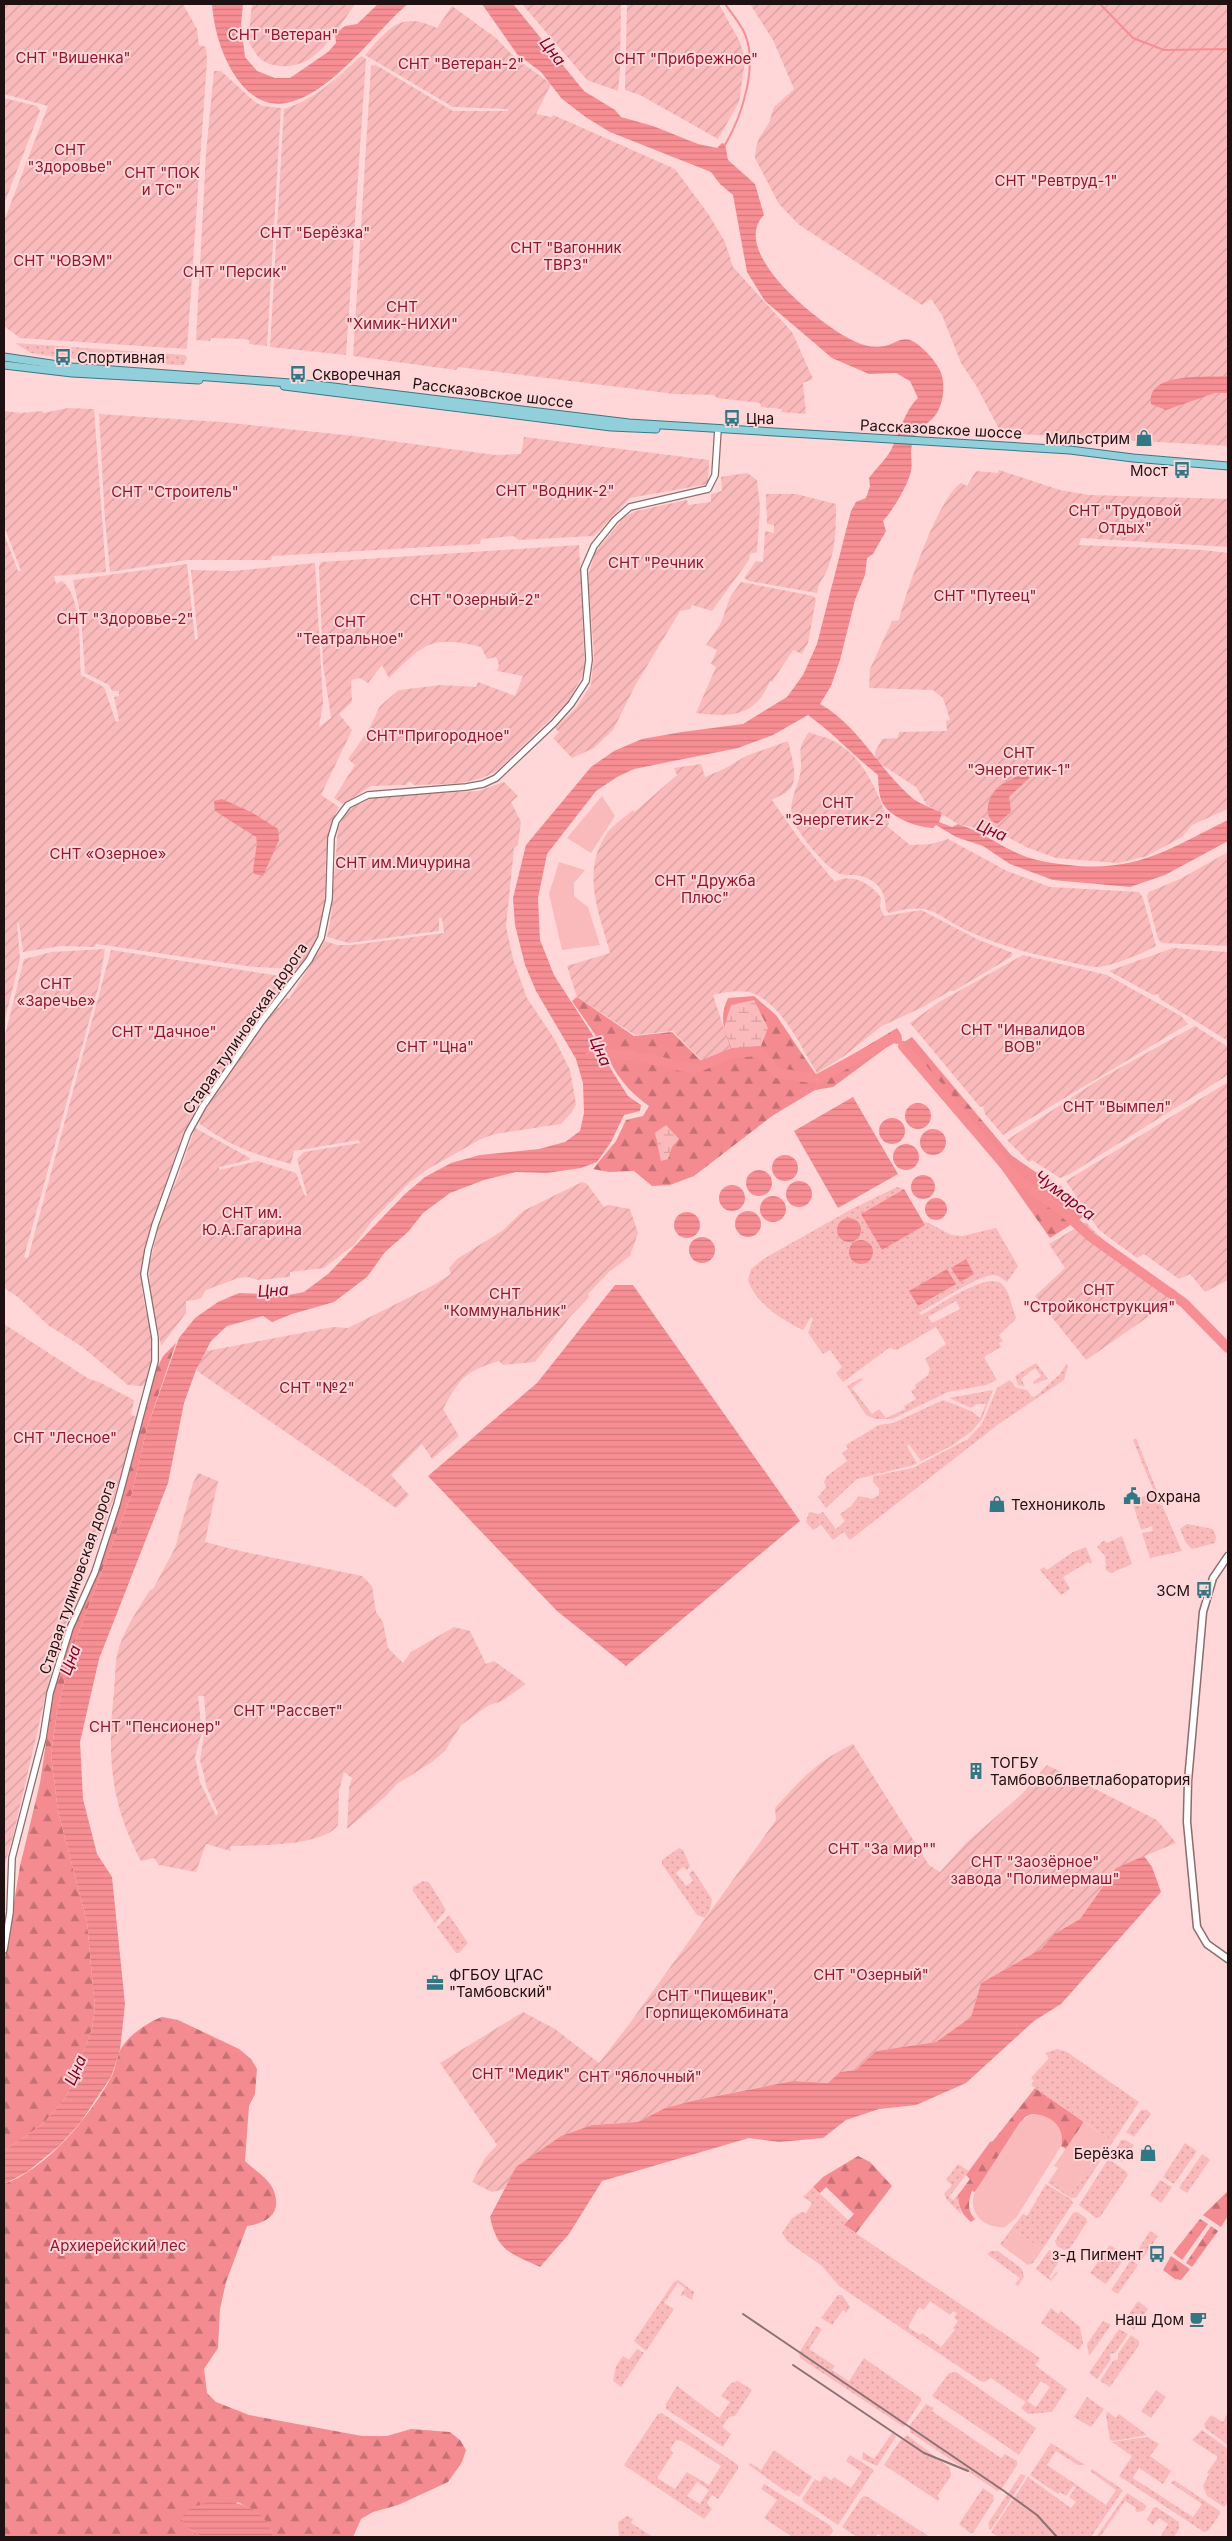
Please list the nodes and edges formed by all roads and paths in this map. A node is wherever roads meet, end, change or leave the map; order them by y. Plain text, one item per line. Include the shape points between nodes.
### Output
1 (4, 357) edge
2 (4, 365) edge
3 (715, 429) junction
4 (1228, 466) edge
5 (1228, 1556) edge
6 (4, 1950) edge
7 (1228, 1959) edge

1 - 3 main road, Рассказовское шоссе via 72,367 317,385 611,421
2 - 3 main road, Рассказовское шоссе via 72,373 308,389 611,427
3 - 4 main road, Рассказовское шоссе via 1070,450
3 - 6 street, Старая тулиновская дорога via 715,475 708,489 630,508 615,520 591,550 584,573 588,675 582,690 554,724 489,782 466,787 377,793 360,798 343,810 331,838 329,899 321,938 309,960 220,1080 188,1133 148,1250 144,1274 156,1345 152,1371 118,1504 95,1572 70,1628 50,1693 43,1738 12,1858 10,1912
5 - 7 main road via 1213,1578 1202,1612 1188,1797 1197,1927 1207,1944

